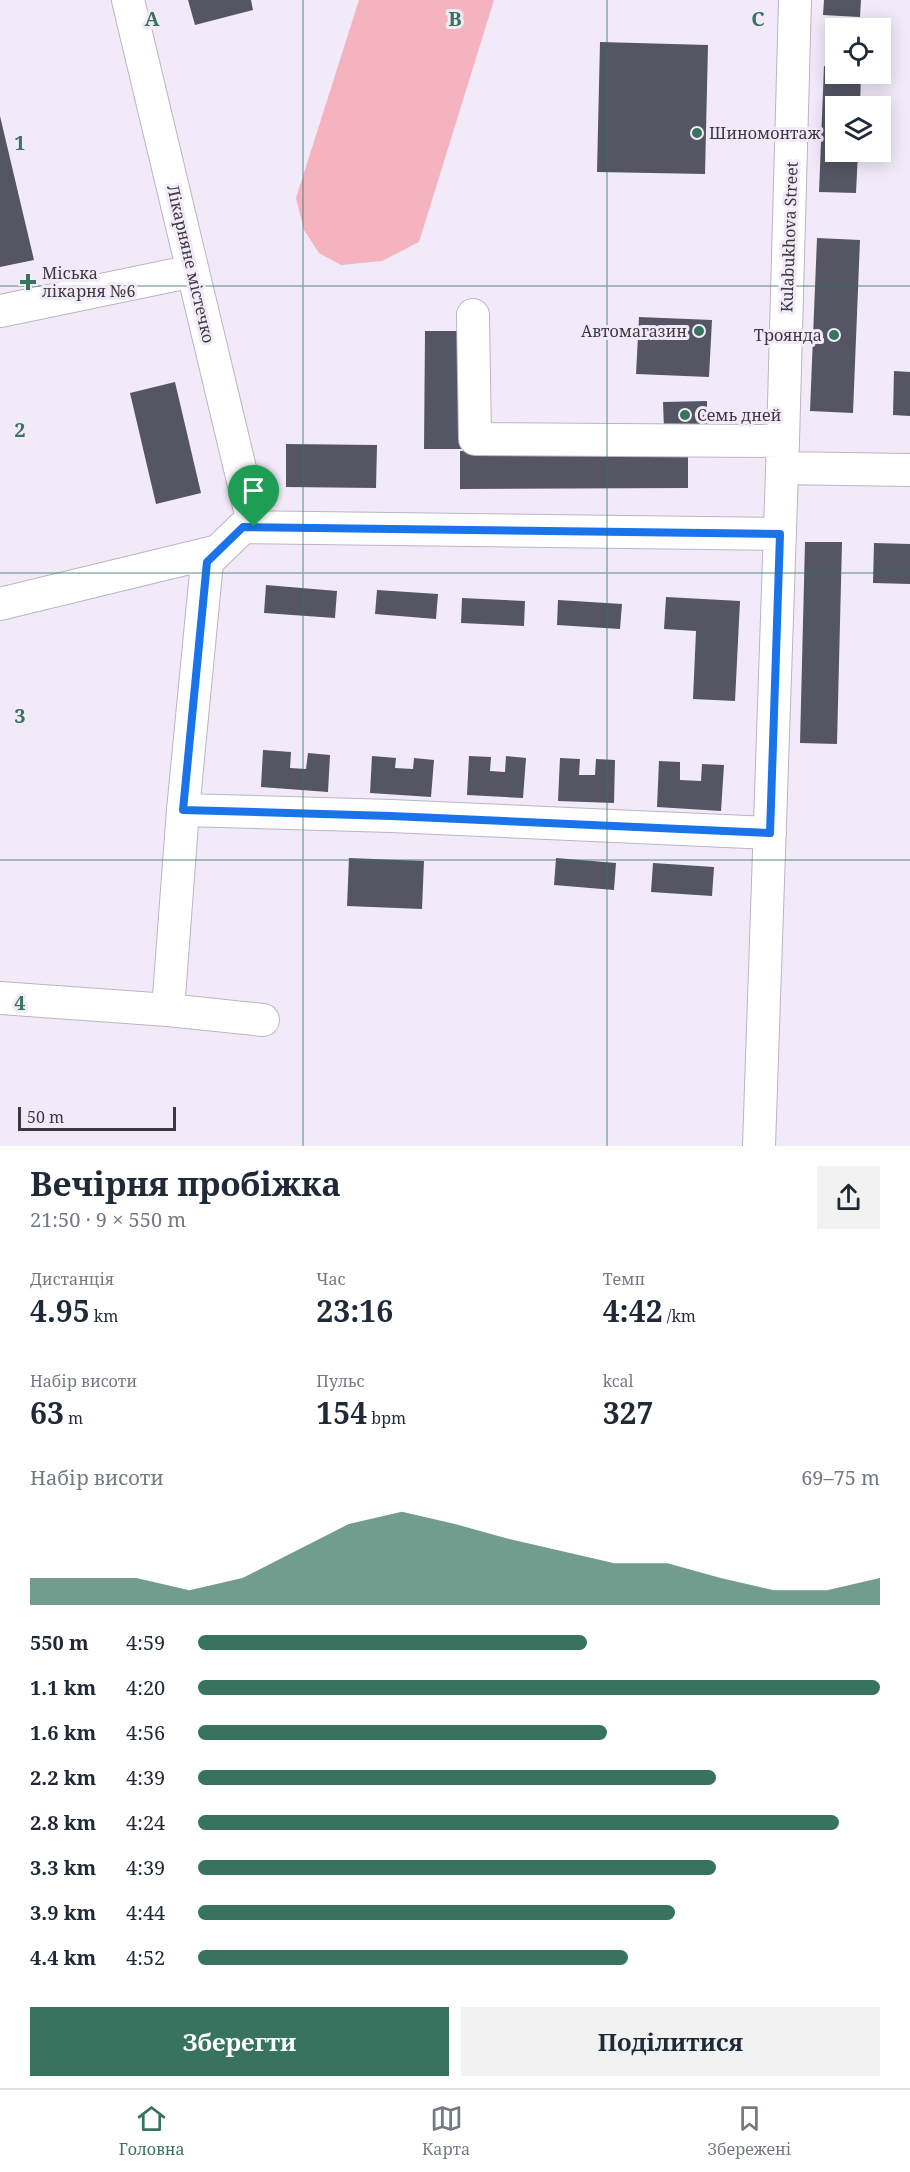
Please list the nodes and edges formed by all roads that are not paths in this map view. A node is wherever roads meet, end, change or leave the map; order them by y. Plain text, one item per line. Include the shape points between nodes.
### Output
1 (128, 0) edge
2 (795, 0) edge
3 (193, 271) junction
4 (0, 311) edge
5 (473, 315) dead end
6 (783, 455) junction
7 (910, 470) edge
8 (254, 527) junction
9 (780, 534) junction
10 (218, 551) junction
11 (0, 604) edge
12 (183, 810) junction
13 (770, 833) junction
14 (0, 998) edge
15 (168, 1010) junction
16 (263, 1020) dead end
17 (759, 1146) edge

1 - 3 street, Лікарняне містечко
2 - 6 street, Kulabukhova Street
3 - 4 street
3 - 8 street, Лікарняне містечко
5 - 6 street via 474,439
6 - 7 street
6 - 9 street, Kulabukhova Street
8 - 9 street
8 - 10 street via 243,527
9 - 13 street, Kulabukhova Street
10 - 11 street
10 - 12 street via 207,562
12 - 13 street
12 - 15 street
13 - 17 street, Kulabukhova Street
14 - 15 street
15 - 16 street

